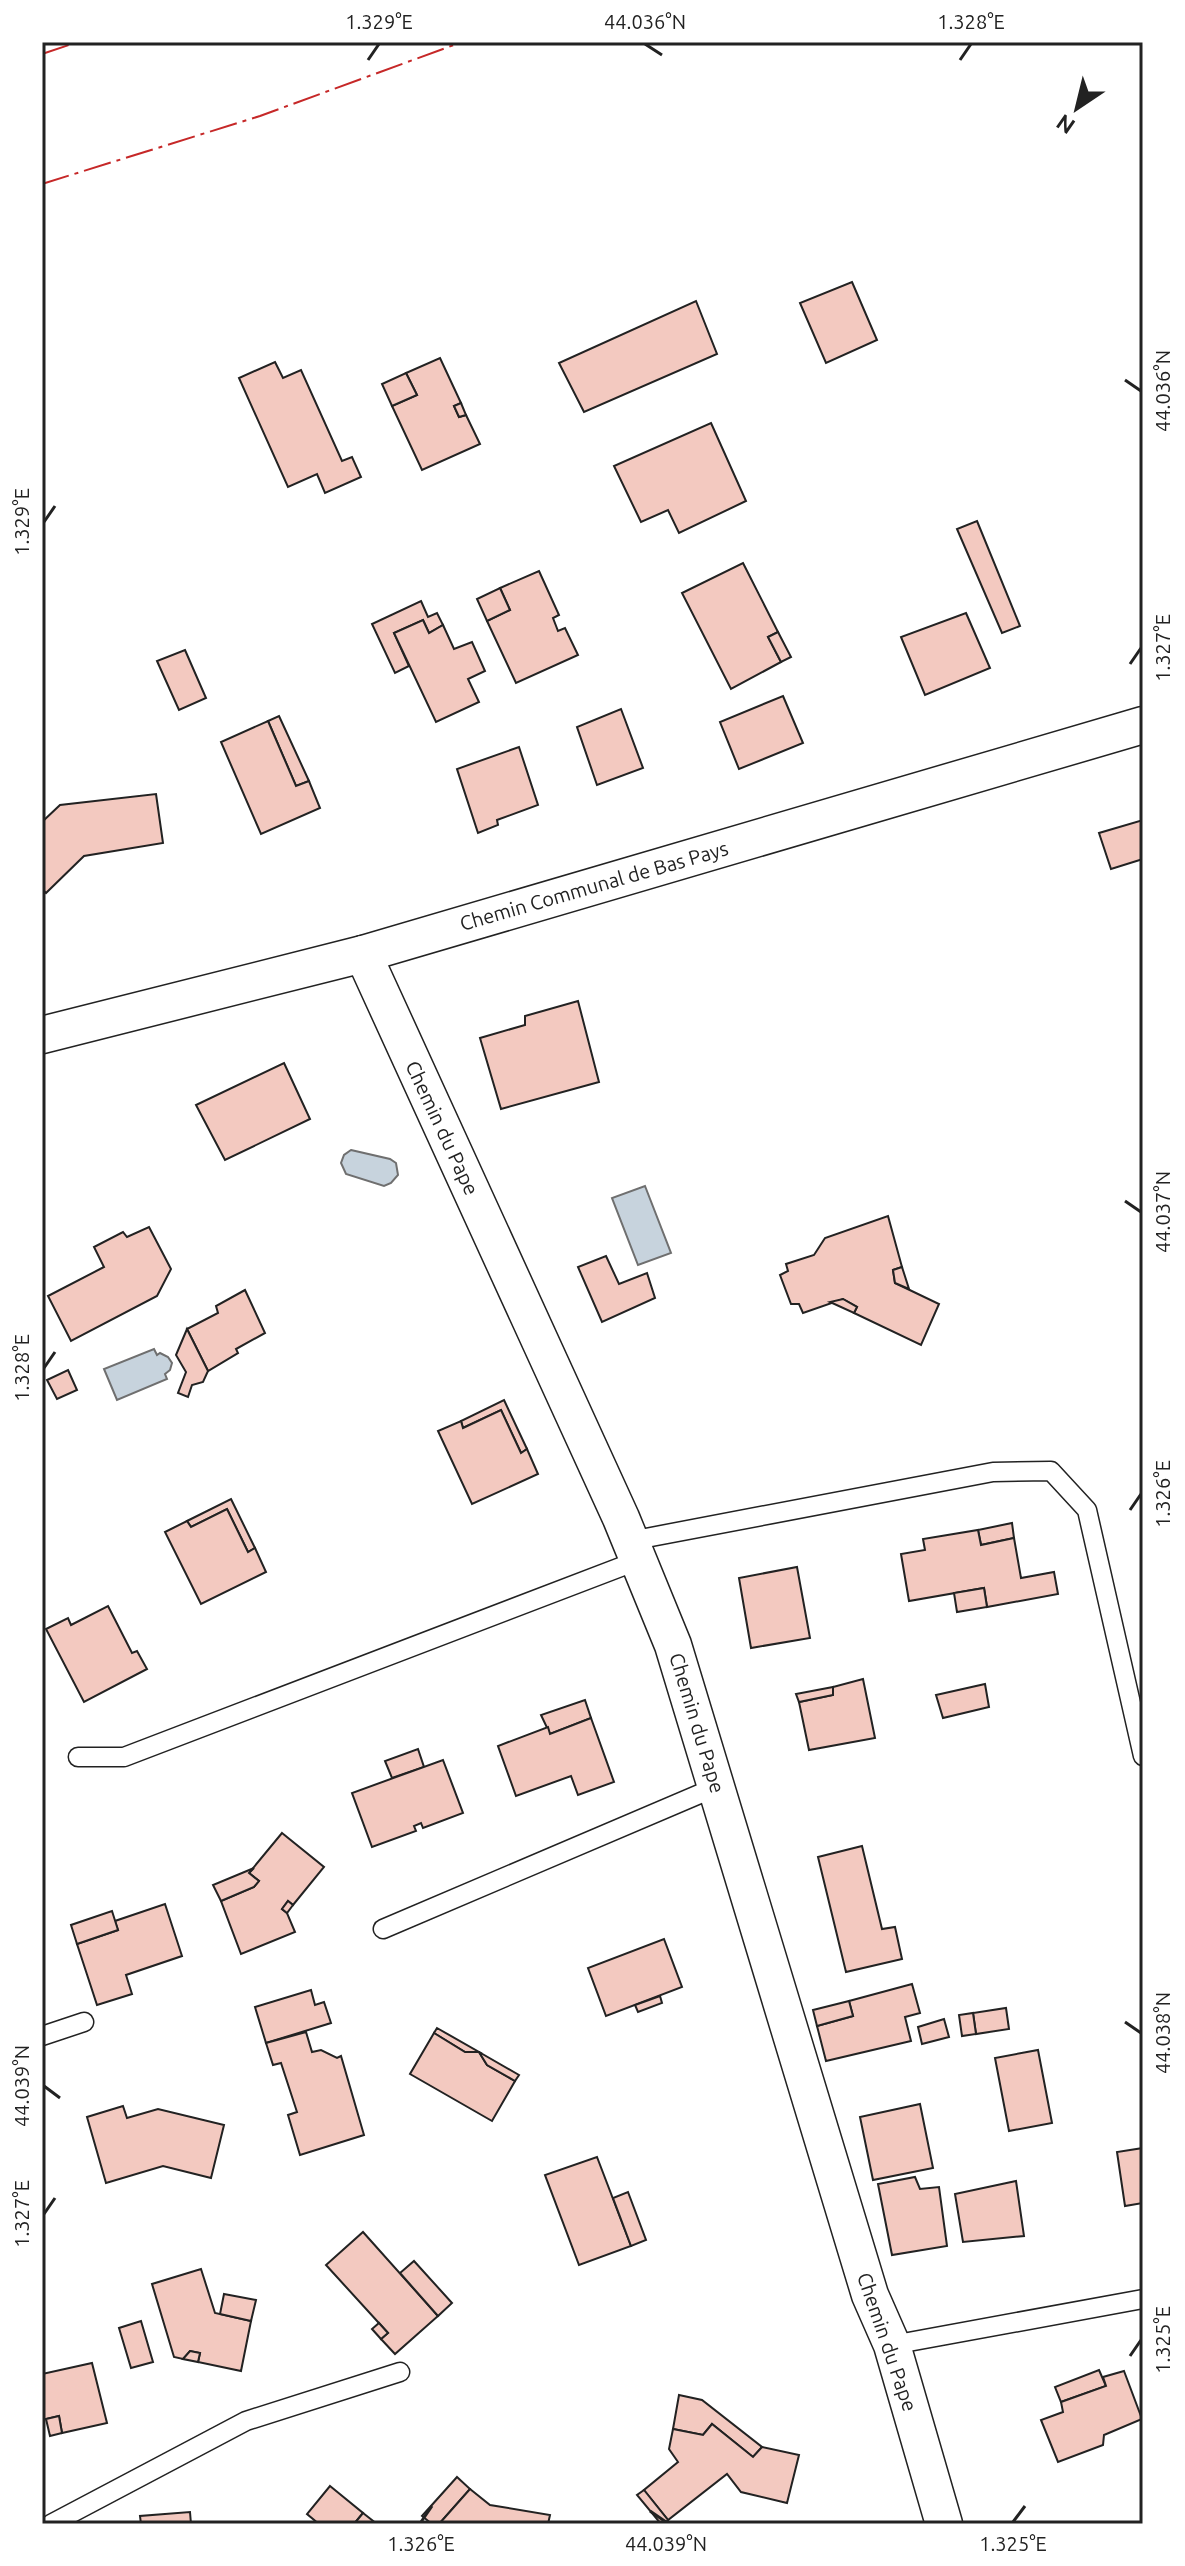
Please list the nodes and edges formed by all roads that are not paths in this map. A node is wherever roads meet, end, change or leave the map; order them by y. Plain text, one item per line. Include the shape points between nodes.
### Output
1 (1143, 725) edge
2 (363, 954) junction
3 (42, 1035) edge
4 (635, 1551) junction
5 (1143, 1756) edge
6 (78, 1757) dead end
7 (716, 1787) junction
8 (383, 1929) dead end
9 (84, 2022) dead end
10 (42, 2036) edge
11 (1143, 2299) edge
12 (892, 2345) junction
13 (400, 2372) dead end
14 (51, 2524) edge
15 (944, 2524) edge

1 - 2 street, Chemin Communal de Bas Pays
2 - 3 street, Chemin Communal de Bas Pays
2 - 4 street, Chemin du Pape
4 - 5 lane via 993,1472 1051,1471 1087,1510
4 - 6 lane via 124,1757
4 - 7 street, Chemin du Pape via 673,1645
7 - 8 lane
7 - 12 street, Chemin du Pape via 870,2295
9 - 10 lane
11 - 12 lane
12 - 15 street, Chemin du Pape
13 - 14 lane via 246,2421

